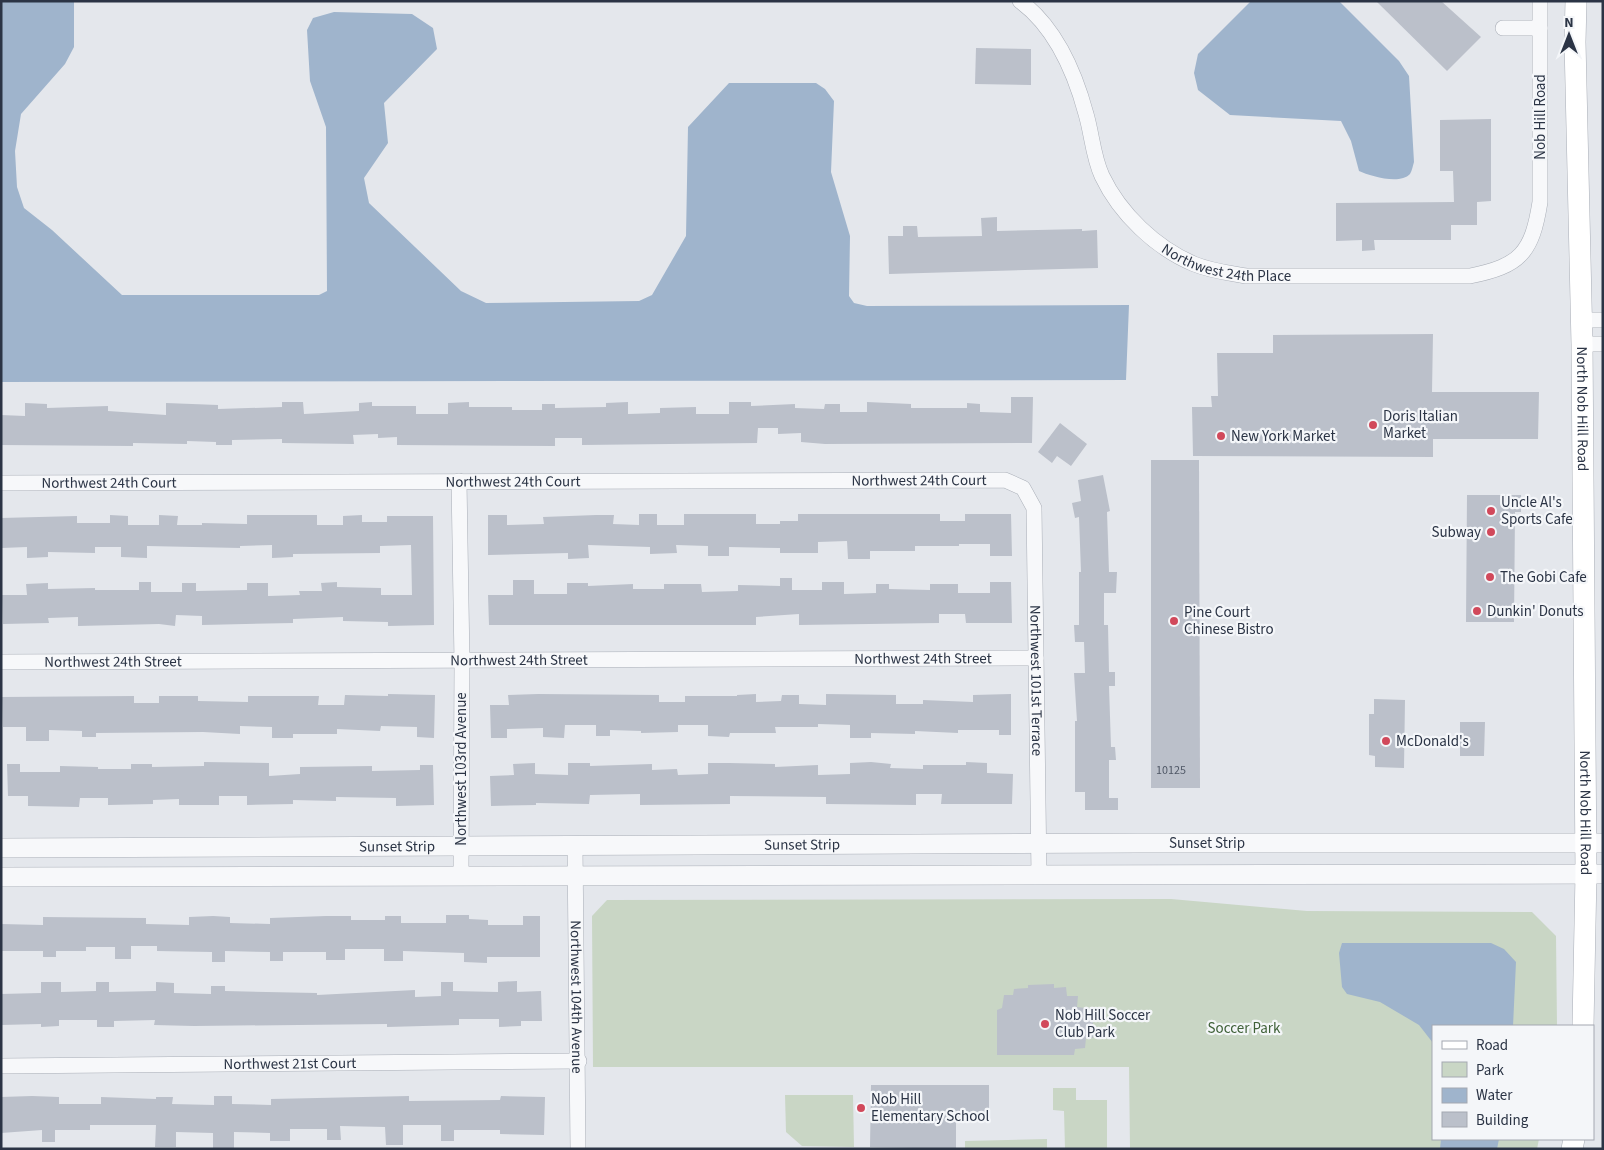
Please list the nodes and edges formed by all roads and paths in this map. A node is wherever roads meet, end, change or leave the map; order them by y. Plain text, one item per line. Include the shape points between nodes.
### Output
1 (1020, 1) edge
2 (1540, 1) edge
3 (1576, 1) edge
4 (1503, 28) dead end
5 (1540, 28) junction
6 (1540, 202) joint
7 (1582, 320) junction
8 (1603, 320) edge
9 (1592, 344) edge
10 (459, 481) junction
11 (1, 483) edge
12 (1024, 488) joint
13 (1036, 658) junction
14 (1, 662) edge
15 (462, 662) junction
16 (1594, 843) edge
17 (1039, 845) junction
18 (461, 846) junction
19 (575, 846) junction
20 (1, 848) edge
21 (1594, 874) edge
22 (1039, 875) junction
23 (460, 876) junction
24 (1, 877) edge
25 (575, 877) junction
26 (1583, 1025) edge
27 (579, 1061) junction
28 (1, 1066) edge
29 (578, 1149) edge

1 - 6 street, Northwest 24th Place via 1054,39 1074,77 1102,176 1113,195 1153,240 1193,264 1246,276 1470,276 1499,270 1516,260 1528,245
2 - 5 street, Nob Hill Road
3 - 7 main road, North Nob Hill Road
4 - 5 street
5 - 6 street, Nob Hill Road
7 - 8 street
7 - 9 main road, North Nob Hill Road
9 - 16 main road, North Nob Hill Road
10 - 11 street, Northwest 24th Court
10 - 12 street, Northwest 24th Court via 1005,480
10 - 15 street, Northwest 103rd Avenue
12 - 13 street, Northwest 101st Terrace via 1034,508
13 - 15 street, Northwest 24th Street
13 - 17 street, Northwest 101st Terrace
14 - 15 street, Northwest 24th Street
15 - 18 street, Northwest 103rd Avenue
16 - 17 street, Sunset Strip
16 - 21 main road, North Nob Hill Road
17 - 19 street, Sunset Strip
17 - 22 street, Northwest 101st Terrace
18 - 19 street, Sunset Strip
18 - 20 street, Sunset Strip
18 - 23 street, Northwest 103rd Avenue
19 - 25 street, Northwest 104th Avenue
21 - 22 street, Sunset Strip
21 - 26 main road, North Nob Hill Road
22 - 25 street, Sunset Strip
23 - 24 street, Sunset Strip
23 - 25 street, Sunset Strip
25 - 27 street, Northwest 104th Avenue
27 - 28 street, Northwest 21st Court
27 - 29 street, Northwest 104th Avenue

